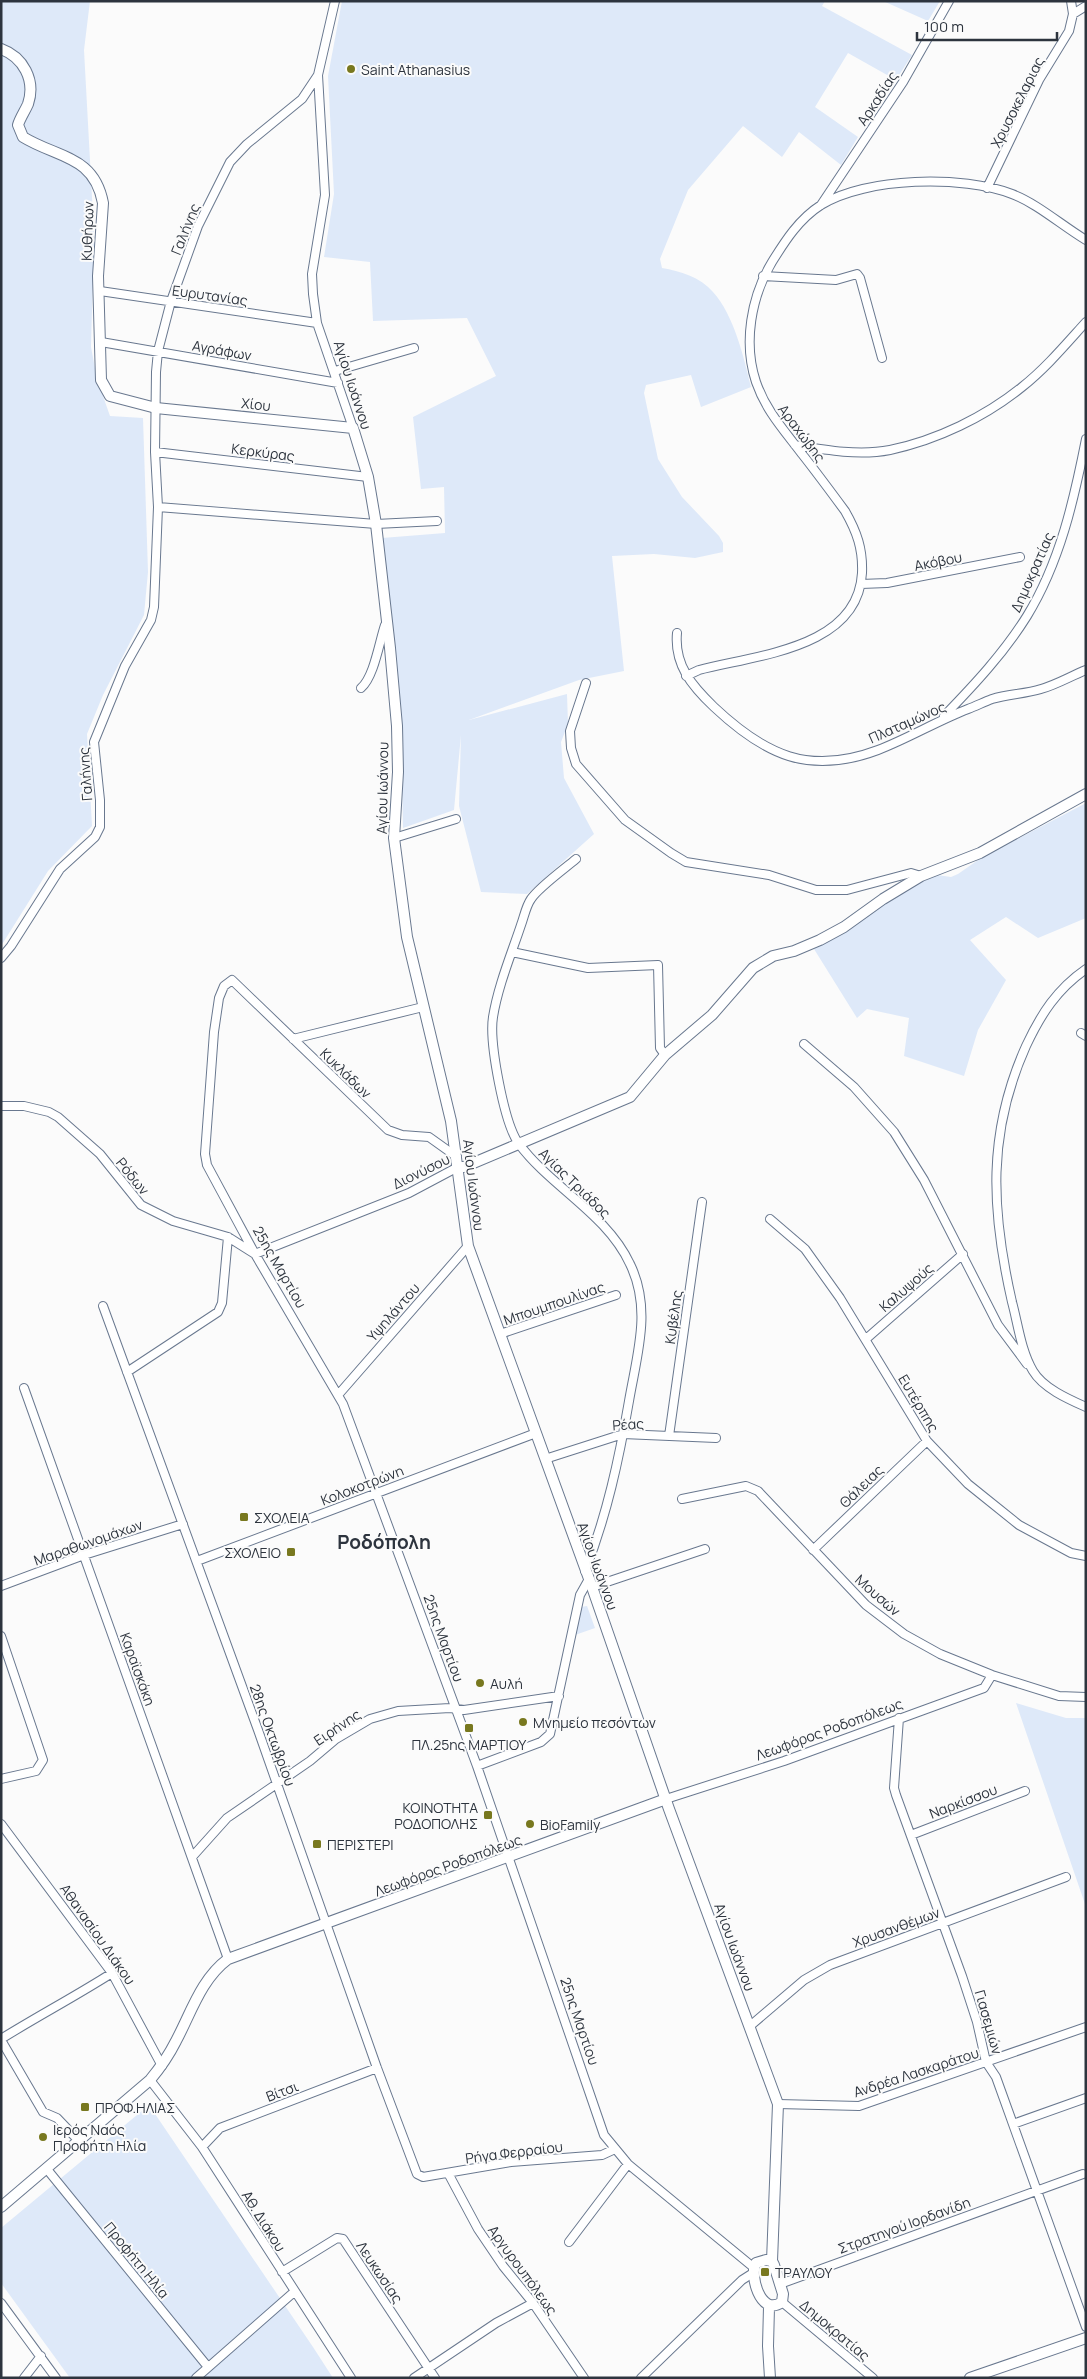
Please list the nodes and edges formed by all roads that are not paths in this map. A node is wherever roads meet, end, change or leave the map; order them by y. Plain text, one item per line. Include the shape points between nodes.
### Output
1 (335, 1) edge
2 (948, 1) edge
3 (1071, 1) edge
4 (1086, 6) edge
5 (1073, 14) junction
6 (1, 49) edge
7 (318, 75) junction
8 (987, 188) junction
9 (821, 205) junction
10 (1086, 240) edge
11 (764, 276) junction
12 (100, 291) junction
13 (172, 302) junction
14 (1086, 322) edge
15 (317, 323) junction
16 (101, 342) junction
17 (414, 348) dead end
18 (158, 352) junction
19 (882, 358) dead end
20 (335, 371) junction
21 (338, 383) junction
22 (156, 408) junction
23 (353, 428) junction
24 (1086, 439) edge
25 (795, 445) junction
26 (155, 452) junction
27 (368, 477) junction
28 (158, 507) junction
29 (437, 521) dead end
30 (376, 524) junction
31 (1020, 556) dead end
32 (861, 584) junction
33 (385, 625) junction
34 (677, 633) dead end
35 (1086, 670) edge
36 (686, 676) junction
37 (586, 683) dead end
38 (361, 688) dead end
39 (942, 719) junction
40 (1086, 794) edge
41 (456, 818) dead end
42 (394, 838) junction
43 (576, 859) dead end
44 (921, 876) junction
45 (512, 952) junction
46 (1, 958) edge
47 (1086, 969) edge
48 (232, 980) joint
49 (423, 1007) junction
50 (293, 1039) junction
51 (804, 1044) dead end
52 (664, 1055) junction
53 (1, 1106) edge
54 (518, 1143) junction
55 (457, 1162) junction
56 (702, 1202) dead end
57 (770, 1219) dead end
58 (228, 1237) junction
59 (468, 1246) junction
60 (255, 1254) junction
61 (963, 1254) junction
62 (616, 1295) dead end
63 (103, 1306) dead end
64 (500, 1334) junction
65 (866, 1339) junction
66 (1033, 1371) junction
67 (127, 1372) junction
68 (24, 1388) dead end
69 (338, 1395) junction
70 (1086, 1407) edge
71 (536, 1433) junction
72 (623, 1434) junction
73 (669, 1436) junction
74 (716, 1438) dead end
75 (927, 1441) junction
76 (546, 1459) junction
77 (376, 1493) junction
78 (682, 1500) dead end
79 (183, 1524) junction
80 (705, 1549) dead end
81 (813, 1550) junction
82 (84, 1555) junction
83 (1086, 1556) edge
84 (197, 1561) junction
85 (589, 1579) junction
86 (1, 1586) edge
87 (1, 1636) edge
88 (992, 1675) junction
89 (559, 1696) junction
90 (1086, 1696) edge
91 (456, 1710) junction
92 (899, 1718) junction
93 (477, 1766) junction
94 (1, 1779) edge
95 (278, 1784) junction
96 (1024, 1791) dead end
97 (666, 1799) junction
98 (1, 1824) edge
99 (911, 1835) junction
100 (192, 1857) junction
101 (509, 1858) junction
102 (1066, 1877) dead end
103 (326, 1924) junction
104 (942, 1924) junction
105 (228, 1959) junction
106 (112, 1973) junction
107 (750, 2026) junction
108 (1086, 2027) edge
109 (1, 2040) edge
110 (986, 2062) junction
111 (162, 2066) junction
112 (377, 2068) junction
113 (150, 2080) junction
114 (1086, 2098) edge
115 (778, 2104) junction
116 (1013, 2124) junction
117 (79, 2141) junction
118 (202, 2146) junction
119 (614, 2149) junction
120 (628, 2164) junction
121 (46, 2168) junction
122 (448, 2173) junction
123 (416, 2174) joint
124 (1083, 2174) dead end
125 (1037, 2191) junction
126 (1, 2207) edge
127 (569, 2242) dead end
128 (772, 2261) junction
129 (753, 2270) junction
130 (282, 2272) junction
131 (780, 2284) junction
132 (294, 2292) junction
133 (782, 2302) junction
134 (1, 2303) edge
135 (533, 2304) junction
136 (769, 2307) junction
137 (1086, 2327) edge
138 (1086, 2338) edge
139 (42, 2356) junction
140 (208, 2367) junction
141 (429, 2368) junction
142 (24, 2378) edge
143 (56, 2378) edge
144 (196, 2378) edge
145 (351, 2378) edge
146 (414, 2378) edge
147 (435, 2378) edge
148 (584, 2378) edge
149 (641, 2378) edge
150 (770, 2378) edge
151 (873, 2378) edge
152 (970, 2378) edge

1 - 7 street, Γαλήνης
2 - 9 street, Αρκαδίας via 904,82
3 - 5 street
4 - 5 street
5 - 8 street, Χρυσοκελαριας via 1069,31 1039,80
6 - 12 street, Κυθήρων via 17,58 26,68 30,87 28,102 18,126 23,137 80,163 96,179 101,191
7 - 13 street, Γαλήνης via 302,99 246,144 230,162 198,226
7 - 15 street, Αγίου Ιωάννου via 325,195 312,274
8 - 9 street, Αραχώβης via 943,181 911,182 858,191
8 - 10 street, Αραχώβης via 1022,199
9 - 11 street, Αραχώβης via 794,230
11 - 19 street via 836,280 856,274 860,278
11 - 25 street, Αραχώβης via 751,322 752,366 766,407
12 - 13 street, Ευρυτανίας
12 - 16 street, Κυθήρων
13 - 15 street, Ευρυτανίας
13 - 18 street, Γαλήνης
14 - 25 street via 1022,387 975,418 933,437 888,450 833,452
15 - 20 street, Αγίου Ιωάννου
16 - 18 street, Αγράφων
16 - 22 street, Κυθήρων via 101,380 110,396
17 - 20 street
18 - 21 street, Αγράφων
18 - 22 street, Γαλήνης
20 - 21 street, Αγίου Ιωάννου
21 - 23 street, Αγίου Ιωάννου
22 - 23 street, Χίου
22 - 26 street, Γαλήνης
23 - 27 street, Αγίου Ιωάννου
24 - 39 street, Δημοκρατίας via 1060,544 1036,600 1003,650
25 - 32 street, Αραχώβης via 854,526 862,558
26 - 27 street, Κερκύρας
26 - 28 street, Γαλήνης
27 - 30 street, Αγίου Ιωάννου
28 - 30 street
28 - 46 street, Γαλήνης via 152,620 125,666 94,742 100,826 95,837 60,870
29 - 30 street
30 - 33 street, Αγίου Ιωάννου
31 - 32 street, Ακόβου via 887,583
32 - 36 street, Αραχώβης via 847,613 815,639
33 - 38 street via 371,676
33 - 42 street, Αγίου Ιωάννου via 397,726
34 - 36 street, Πλαταμώνος via 677,655
35 - 39 street, Πλαταμώνος via 1041,689 993,699
36 - 39 street, Πλαταμώνος via 705,698 752,738 778,753 803,760 865,754
37 - 44 street via 570,732 576,764 625,820 678,858 704,866 769,875 816,890 847,890 910,873
40 - 44 street, Διονύσου via 980,853
41 - 42 street
42 - 49 street, Αγίου Ιωάννου via 407,937
43 - 45 street, Αγίας Τριάδος via 531,899
44 - 52 street, Διονύσου via 844,927 794,951 773,956 753,968 712,1015
45 - 52 street via 588,968 658,965 660,1048
45 - 54 street, Αγίας Τριάδος via 492,1017 492,1031 505,1106
47 - 66 street via 1052,999 1031,1036 1001,1117 995,1192 1000,1236 1016,1319
48 - 50 street, Κυκλάδων
48 - 60 street, 25ης Μαρτίου via 224,986 219,998 205,1154 207,1165
49 - 50 street
49 - 55 street, Αγίου Ιωάννου via 451,1120
50 - 55 street, Κυκλάδων via 388,1130 402,1135 429,1137
51 - 61 street via 854,1087 894,1132
52 - 54 street, Διονύσου via 630,1097
53 - 58 street, Ρόδων via 24,1106 58,1117 100,1154 141,1205 173,1221
54 - 55 street, Διονύσου via 464,1167
54 - 72 street, Αγίας Τριάδος via 544,1172 593,1216 631,1264 641,1304 641,1342
55 - 59 street, Αγίου Ιωάννου
55 - 60 street, Διονύσου via 409,1193
56 - 73 street, Κυβέλης
57 - 65 street, Ευτέρπης via 805,1249
58 - 60 street, Ρόδων
58 - 67 street via 222,1303 218,1312
59 - 64 street, Αγίου Ιωάννου
59 - 69 street, Υψηλάντου
60 - 69 street, 25ης Μαρτίου
61 - 65 street, Καλυψούς
61 - 66 street via 998,1325
62 - 64 street, Μπουμπουλίνας
63 - 67 street, 28ης Οκτωβρίου
64 - 71 street, Αγίου Ιωάννου
65 - 75 street, Ευτέρπης
66 - 70 street via 1054,1390
67 - 79 street, 28ης Οκτωβρίου
68 - 82 street, Καραϊσκάκη
69 - 77 street, 25ης Μαρτίου
71 - 76 street, Αγίου Ιωάννου
71 - 77 street, Κολοκοτρώνη
72 - 73 street, Ρέας
72 - 76 street, Ρέας
72 - 85 street, Αγίας Τριάδος
73 - 74 street, Ρέας
75 - 81 street, Θάλειας
75 - 83 street, Ευτέρπης via 968,1484 1019,1525 1071,1553
76 - 85 street, Αγίου Ιωάννου
77 - 84 street, Κολοκοτρώνη
77 - 91 street, 25ης Μαρτίου
78 - 81 street, Μουσών via 746,1486 758,1490
79 - 82 street, Μαραθωνομάχων
79 - 84 street, 28ης Οκτωβρίου
80 - 85 street
81 - 88 street, Μουσών via 866,1605 904,1634 940,1654
82 - 86 street, Μαραθωνομάχων
82 - 100 street, Καραϊσκάκη
84 - 95 street, 28ης Οκτωβρίου
85 - 89 street via 580,1595
85 - 97 street, Αγίου Ιωάννου
87 - 94 street via 43,1760 36,1771
88 - 90 street, Μουσών via 1059,1696
88 - 92 street, Λεωφόρος Ροδοπόλεως via 984,1688
89 - 91 street, Ειρήνης
89 - 93 street via 550,1734 546,1738
91 - 93 street, 25ης Μαρτίου
91 - 95 street, Ειρήνης via 398,1711 370,1719 336,1739
92 - 97 street, Λεωφόρος Ροδοπόλεως via 784,1761
92 - 99 street, Γιασεμιών via 894,1788
93 - 101 street, 25ης Μαρτίου
95 - 100 street, Ειρήνης via 227,1818
95 - 103 street, 28ης Οκτωβρίου
96 - 99 street, Ναρκίσσου
97 - 101 street, Λεωφόρος Ροδοπόλεως
97 - 107 street, Αγίου Ιωάννου
98 - 106 street, Αθανασίου Διάκου
99 - 104 street, Γιασεμιών
100 - 105 street, Καραϊσκάκη
101 - 103 street, Λεωφόρος Ροδοπόλεως
101 - 119 street, 25ης Μαρτίου via 604,2135
102 - 104 street, Χρυσανθέμων
103 - 105 street, Λεωφόρος Ροδοπόλεως
103 - 112 street, 28ης Οκτωβρίου
104 - 107 street, Χρυσανθέμων via 830,1965 804,1980
104 - 110 street, Γιασεμιών via 977,2022
105 - 111 street, Λεωφόρος Ροδοπόλεως via 209,1978
106 - 109 street
106 - 111 street, Αθανασίου Διάκου
107 - 115 street, Αγίου Ιωάννου
108 - 110 street, Ανδρέα Λασκαράτου
109 - 117 street via 43,2112 57,2118
110 - 115 street, Ανδρέα Λασκαράτου via 859,2106
110 - 116 street, Γιασεμιών via 996,2077
111 - 113 street, Λεωφόρος Ροδοπόλεως
112 - 118 street, Βίτσι via 220,2128
112 - 123 street, 28ης Οκτωβρίου
113 - 117 street, Λεωφόρος Ροδοπόλεως
113 - 118 street, Αθ. Διάκου
114 - 116 street
115 - 128 street, Αγίου Ιωάννου
116 - 125 street, Γιασεμιών
117 - 121 street, Λεωφόρος Ροδοπόλεως
118 - 130 street, Αθ. Διάκου
119 - 120 street, 25ης Μαρτίου
119 - 122 street, Ρήγα Φερραίου via 602,2155 511,2162
120 - 127 street
120 - 129 street, 25ης Μαρτίου
121 - 126 street, Λεωφόρος Ροδοπόλεως
121 - 140 street, Προφήτη Ηλία
122 - 123 street, Ρήγα Φερραίου via 422,2177
122 - 135 street, Αργυρουπόλεως via 478,2229
124 - 125 street, Στρατηγού Ιορδανίδη
125 - 131 street, Στρατηγού Ιορδανίδη
125 - 137 street, Γιασεμιών
128 - 129 street via 761,2261
128 - 131 street
129 - 136 street via 762,2299
129 - 149 street
130 - 132 street, Αθ. Διάκου
130 - 141 street, Λευκωσίας via 337,2238 343,2239
131 - 133 street via 784,2294
132 - 140 street
132 - 145 street, Αθ. Διάκου
133 - 136 street
133 - 151 street, Δημοκρατίας
134 - 139 street
135 - 141 street via 496,2323
135 - 148 street, Αργυρουπόλεως
136 - 150 street
138 - 152 street
139 - 142 street
139 - 143 street
140 - 144 street
141 - 146 street
141 - 147 street, Λευκωσίας

